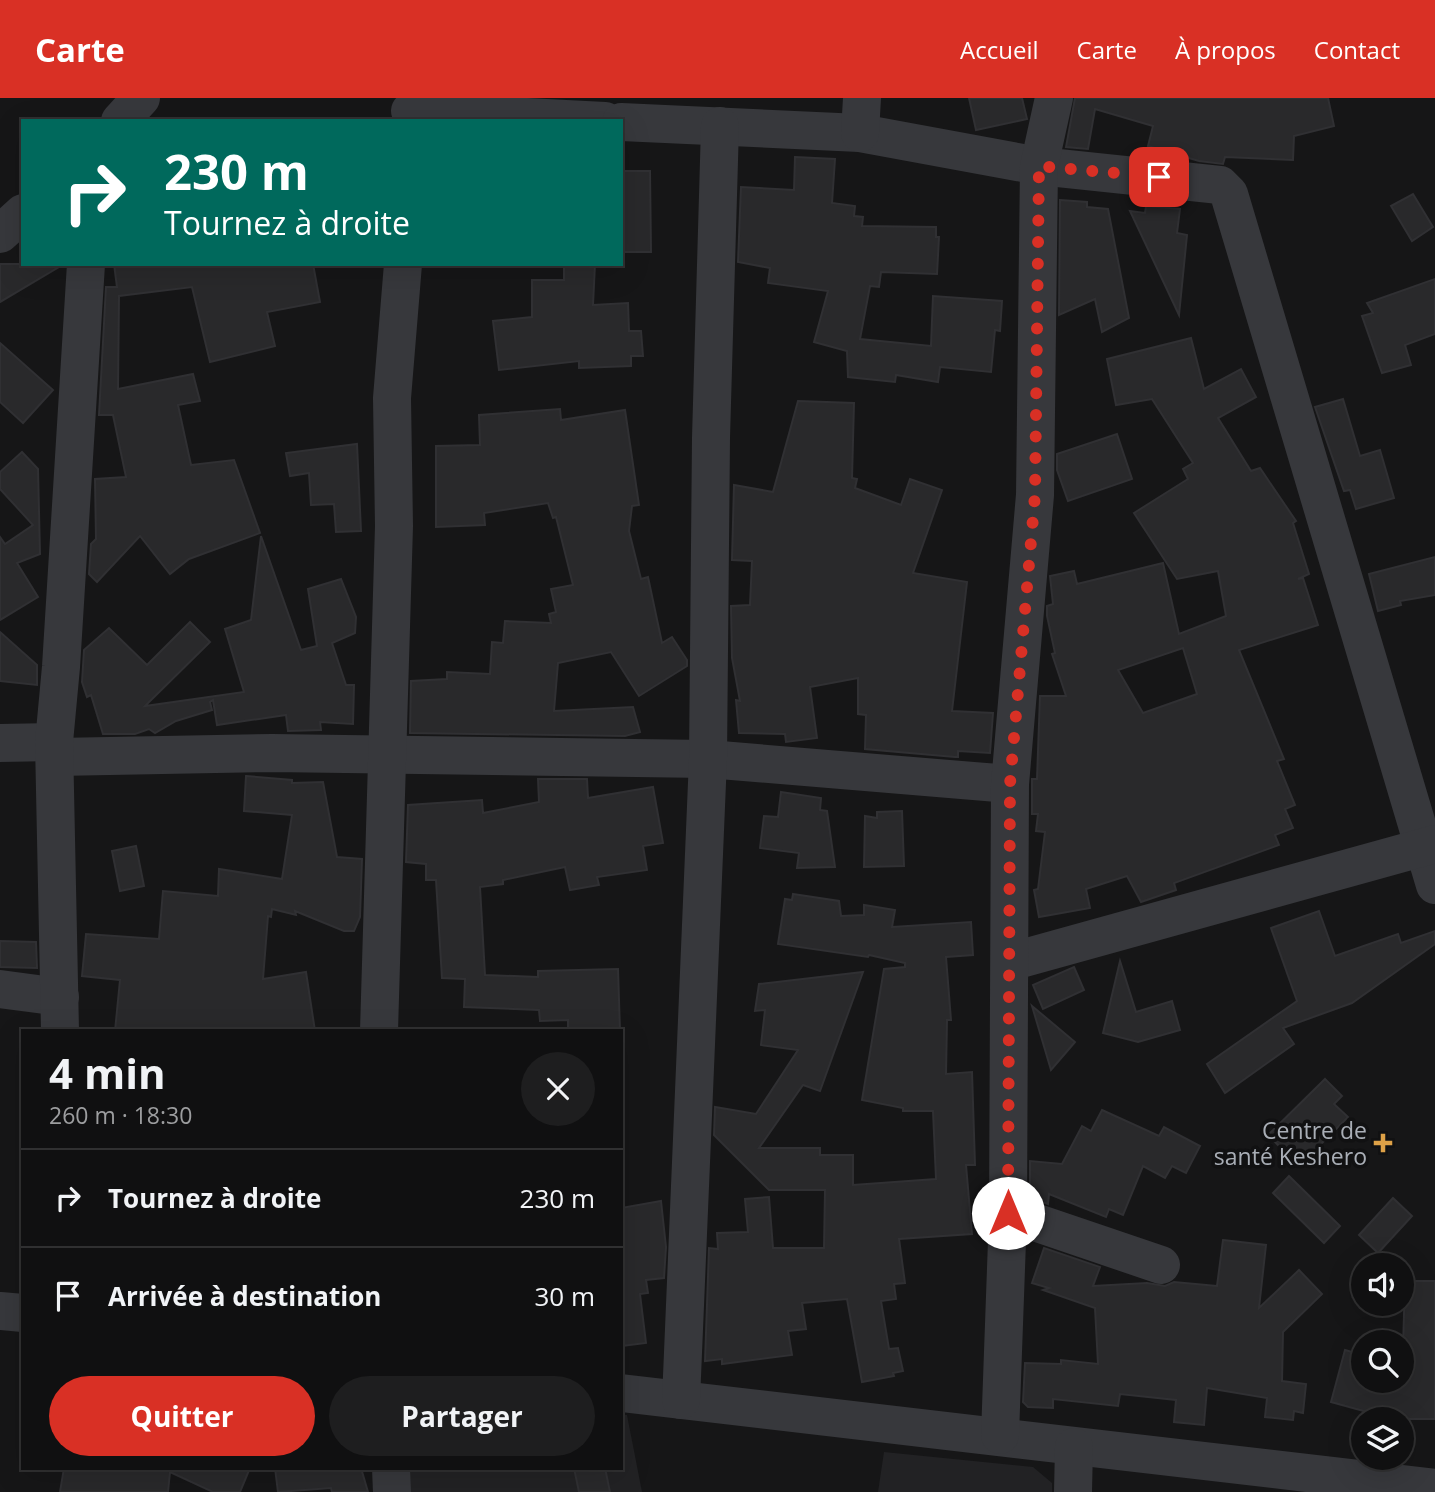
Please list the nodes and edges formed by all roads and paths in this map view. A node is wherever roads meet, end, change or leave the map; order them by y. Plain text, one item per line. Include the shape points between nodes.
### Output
1 (104, 98) edge
2 (141, 98) edge
3 (1054, 98) edge
4 (410, 110) edge
5 (861, 116) edge
6 (102, 119) edge
7 (122, 119) edge
8 (570, 119) edge
9 (623, 121) edge
10 (720, 126) junction
11 (1039, 166) junction
12 (21, 215) edge
13 (0, 234) edge
14 (86, 266) edge
15 (403, 266) edge
16 (0, 743) edge
17 (55, 749) junction
18 (388, 755) junction
19 (708, 759) junction
20 (1010, 784) junction
21 (1429, 845) edge
22 (1435, 885) edge
23 (1010, 962) junction
24 (0, 989) edge
25 (60, 1014) edge
26 (379, 1029) edge
27 (1008, 1213) junction
28 (1161, 1265) dead end
29 (0, 1311) edge
30 (21, 1313) edge
31 (623, 1393) edge
32 (681, 1400) junction
33 (1000, 1435) junction
34 (1074, 1447) junction
35 (391, 1470) edge
36 (1435, 1488) edge
37 (392, 1492) edge
38 (1073, 1492) edge

1 - 6 street
2 - 7 street
3 - 11 street
4 - 8 street
5 - 10 street
5 - 11 street
9 - 10 street
10 - 19 street
11 - 20 street via 1035,495
11 - 21 street via 1207,181 1229,194
12 - 13 street
14 - 17 street
15 - 18 street via 392,398
16 - 17 street
17 - 18 street
17 - 25 street
18 - 19 street
18 - 26 street
19 - 20 street
19 - 32 street
20 - 23 street
21 - 22 street
21 - 23 street
23 - 27 street
24 - 25 street
27 - 28 street
27 - 33 street
29 - 30 street
31 - 32 street
32 - 33 street
33 - 34 street
34 - 36 street
34 - 38 street
35 - 37 street

